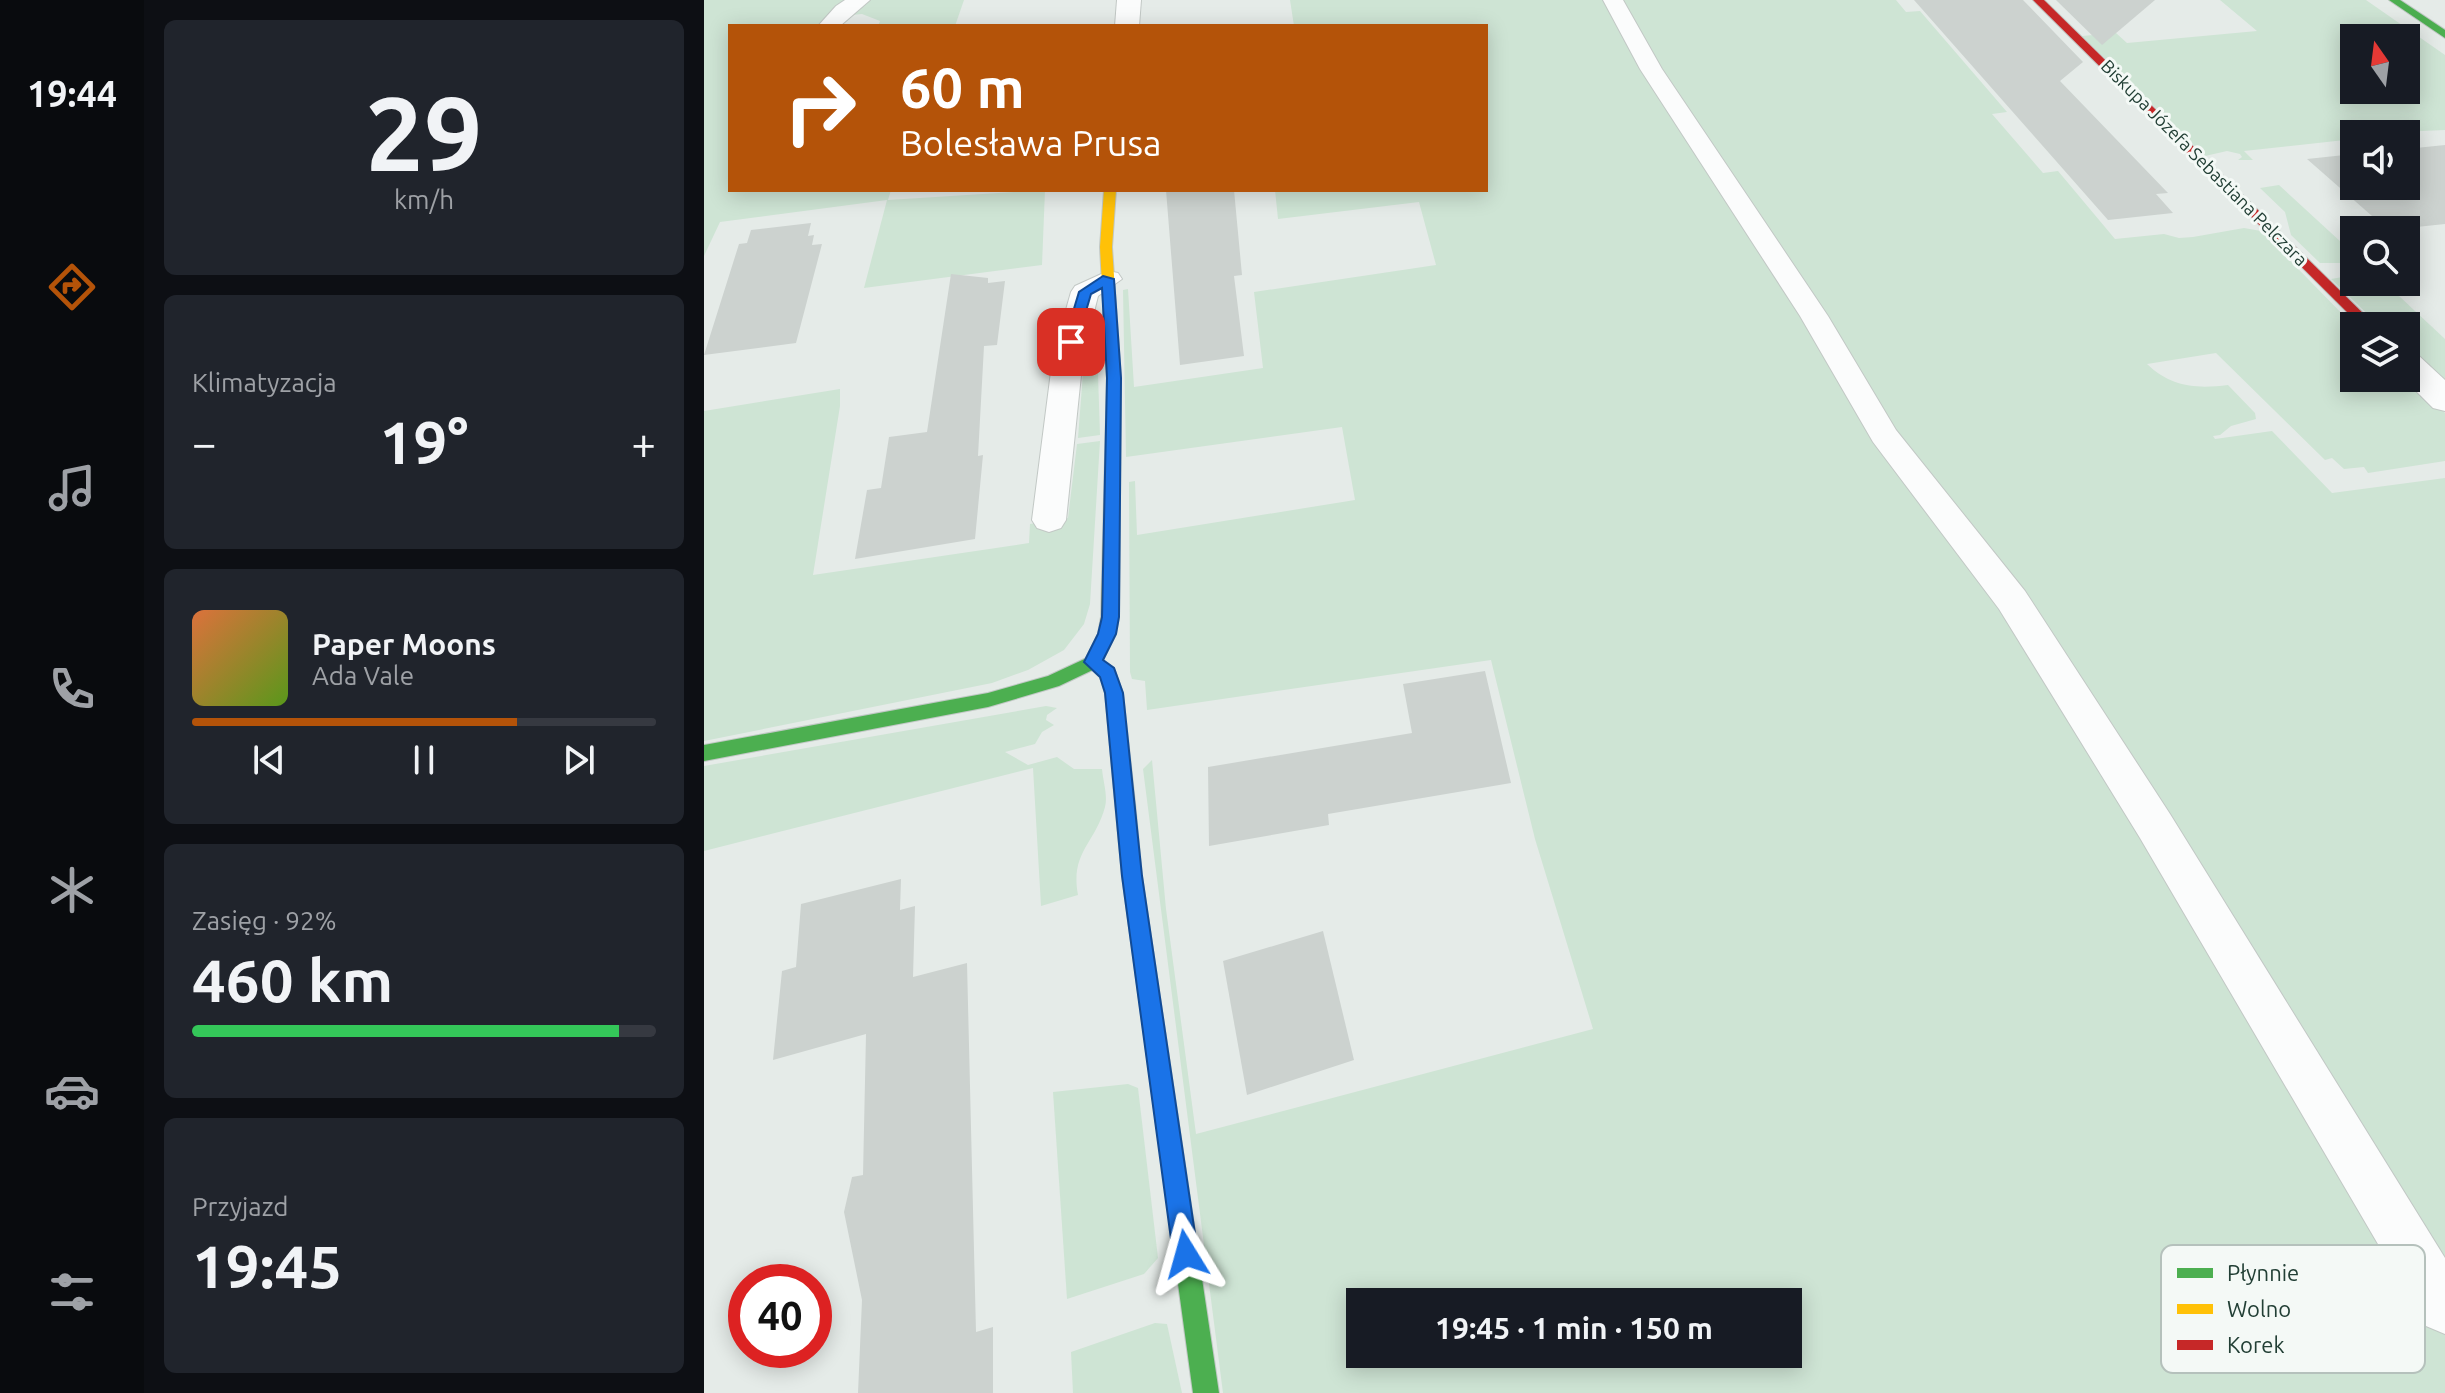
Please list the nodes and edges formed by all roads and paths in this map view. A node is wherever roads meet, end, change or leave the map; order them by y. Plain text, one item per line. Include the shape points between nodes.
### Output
1 (860, 0) edge
2 (1129, 0) edge
3 (1613, 0) edge
4 (2038, 0) edge
5 (2394, 0) edge
6 (831, 24) edge
7 (1127, 24) edge
8 (2445, 35) edge
9 (1110, 192) edge
10 (1108, 279) junction
11 (2355, 312) edge
12 (2420, 376) edge
13 (2445, 400) edge
14 (1049, 520) dead end
15 (1093, 662) junction
16 (704, 753) edge
17 (2408, 1245) edge
18 (2425, 1274) edge
19 (2445, 1307) edge
20 (1206, 1393) edge

1 - 6 lane
2 - 7 street
3 - 17 lane via 1651,69 1814,316 1884,435 2012,600
4 - 11 street, Biskupa Józefa Sebastiana Pelczara
5 - 8 street
9 - 10 street
10 - 14 lane via 1085,292 1071,342
10 - 15 street via 1114,378 1110,617
12 - 13 street
15 - 16 street via 1013,693
15 - 20 street via 1108,673 1114,693 1132,876
18 - 19 lane

